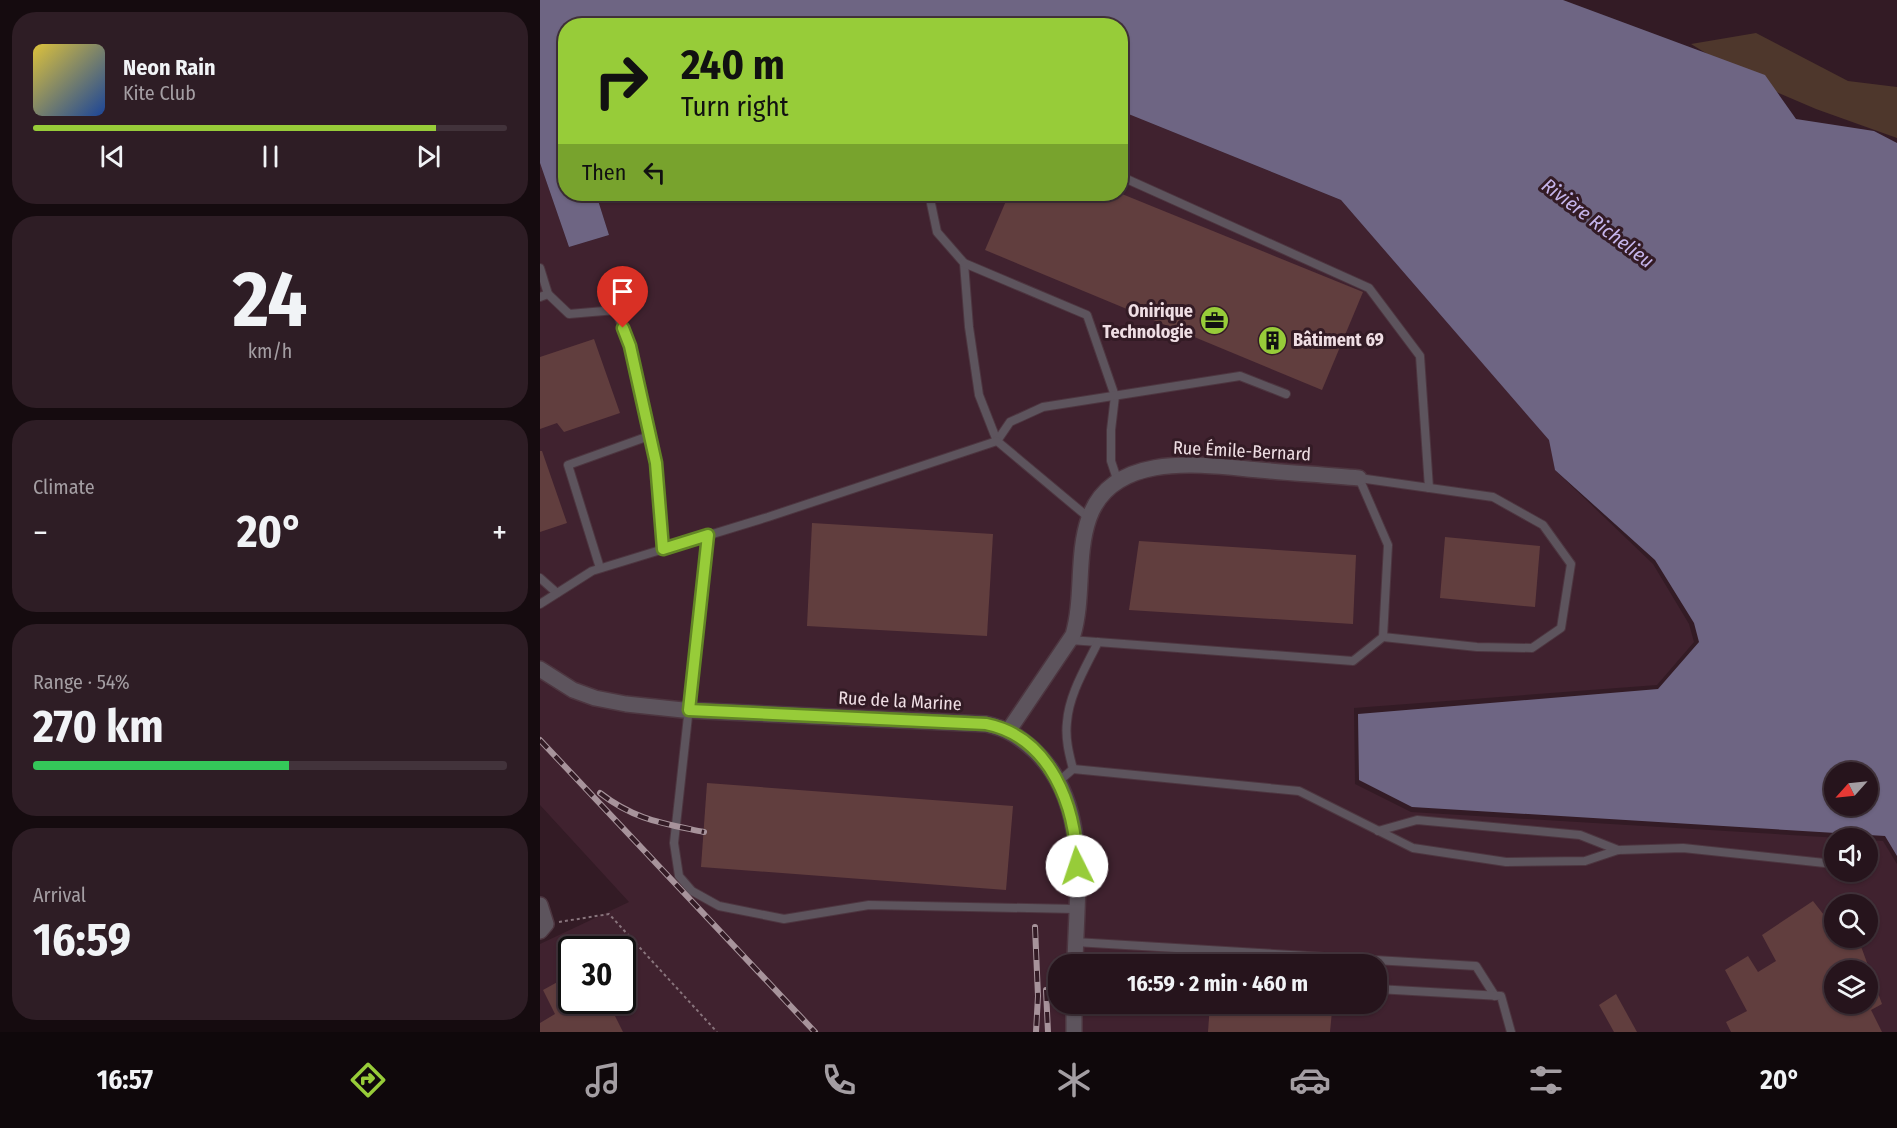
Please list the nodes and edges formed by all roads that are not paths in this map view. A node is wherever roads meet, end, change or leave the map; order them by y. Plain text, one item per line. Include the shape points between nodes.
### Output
1 (1128, 180) edge
2 (930, 201) edge
3 (964, 263) junction
4 (540, 268) edge
5 (544, 295) edge
6 (1286, 394) dead end
7 (1115, 396) junction
8 (649, 436) junction
9 (997, 441) junction
10 (1359, 478) junction
11 (1118, 482) junction
12 (1429, 488) junction
13 (1089, 518) junction
14 (708, 535) junction
15 (663, 549) junction
16 (600, 568) junction
17 (540, 578) edge
18 (557, 593) junction
19 (540, 604) edge
20 (1383, 637) junction
21 (1069, 640) junction
22 (1098, 642) junction
23 (540, 669) edge
24 (689, 710) junction
25 (1009, 730) junction
26 (1073, 769) junction
27 (1058, 782) junction
28 (1378, 831) junction
29 (1618, 850) junction
30 (1824, 863) edge
31 (540, 904) edge
32 (1076, 909) junction
33 (543, 928) edge
34 (1076, 942) junction
35 (1075, 954) edge
36 (1387, 990) edge
37 (1495, 996) junction
38 (1074, 1014) edge
39 (1074, 1032) edge
40 (1511, 1032) edge

1 - 12 lane via 1369,288 1420,356
2 - 3 lane via 937,232
3 - 7 lane via 1087,315
3 - 9 lane via 979,395
4 - 5 lane
5 - 8 lane via 569,315 616,310 630,346
6 - 7 lane via 1240,376
7 - 9 lane via 1043,407 1010,422
7 - 11 lane via 1111,461
8 - 15 lane via 656,463
8 - 16 lane via 568,465
9 - 13 lane
9 - 14 lane
10 - 11 street, Rue Émile-Bernard via 1188,464 1147,469
10 - 12 lane
10 - 20 lane via 1388,545
11 - 13 street, Rue Émile-Bernard via 1096,504
12 - 20 lane via 1493,497 1543,525 1571,564 1561,628 1532,648 1477,647
13 - 21 street, Rue Émile-Bernard via 1076,623
14 - 15 lane
14 - 24 lane
15 - 16 lane
16 - 18 lane
17 - 18 lane
18 - 19 lane
20 - 22 lane via 1353,661
21 - 22 lane
21 - 25 street, Rue Émile-Bernard
22 - 26 lane via 1078,683 1066,721
23 - 24 street, Rue de la Marine via 573,690 595,698
24 - 25 street, Rue de la Marine via 986,724
24 - 32 lane via 674,843 679,876 692,891 718,906 784,919 869,905
25 - 27 street, Rue de la Marine via 1039,756
26 - 27 lane
26 - 28 lane via 1299,791
27 - 32 street, Rue de la Marine via 1072,818 1077,845
28 - 29 lane via 1418,820 1580,835
28 - 29 lane via 1413,848 1506,862 1585,861
29 - 30 lane via 1683,848
31 - 33 street
32 - 34 street, Rue de la Marine
34 - 35 street, Rue de la Marine
34 - 37 lane via 1476,966
36 - 37 lane
37 - 40 lane via 1501,996
38 - 39 street

